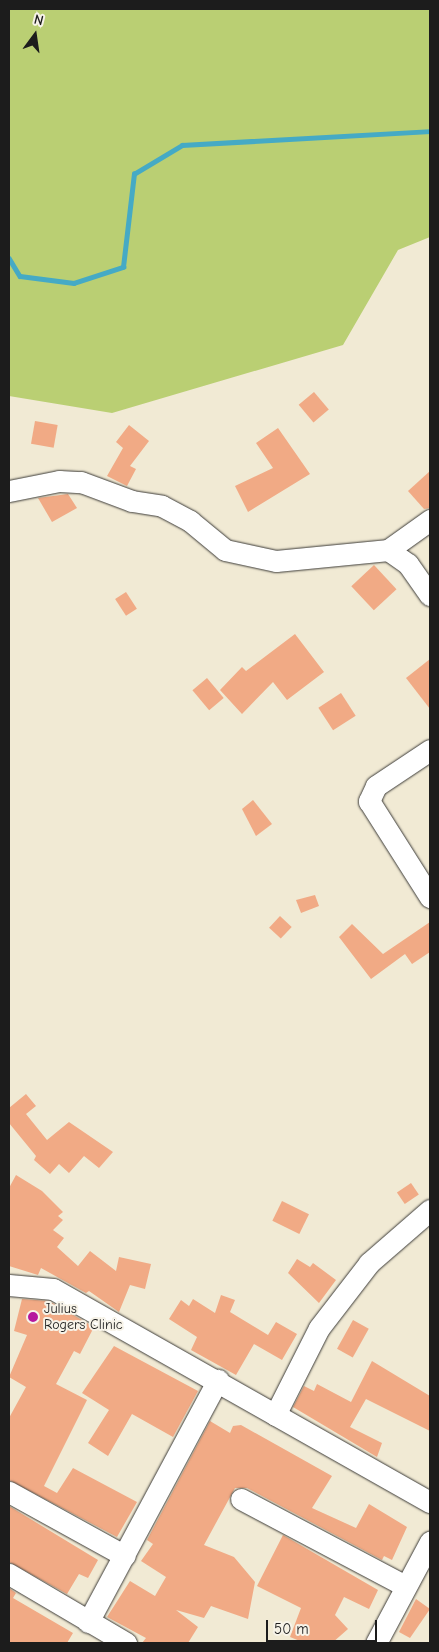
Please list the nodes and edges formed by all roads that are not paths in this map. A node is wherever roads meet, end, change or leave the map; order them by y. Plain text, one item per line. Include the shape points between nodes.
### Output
1 (9, 491) edge
2 (430, 520) edge
3 (388, 550) junction
4 (430, 595) edge
5 (430, 750) edge
6 (430, 897) edge
7 (430, 1210) edge
8 (9, 1285) edge
9 (218, 1380) junction
10 (275, 1415) junction
11 (9, 1492) edge
12 (240, 1500) dead end
13 (430, 1502) edge
14 (430, 1542) edge
15 (126, 1556) junction
16 (9, 1574) edge
17 (406, 1586) junction
18 (88, 1622) junction
19 (126, 1643) edge
20 (376, 1643) edge

1 - 3 street via 59,480 81,482 132,501 162,506 190,521 225,550 276,562
2 - 3 street
3 - 4 street via 408,564
5 - 6 street via 376,786 370,800
7 - 10 street via 369,1263 320,1328
8 - 9 street via 53,1290
9 - 10 street
9 - 15 street
10 - 13 street
11 - 15 street
12 - 17 street
14 - 17 street
15 - 18 street
16 - 18 street
17 - 20 street
18 - 19 street

